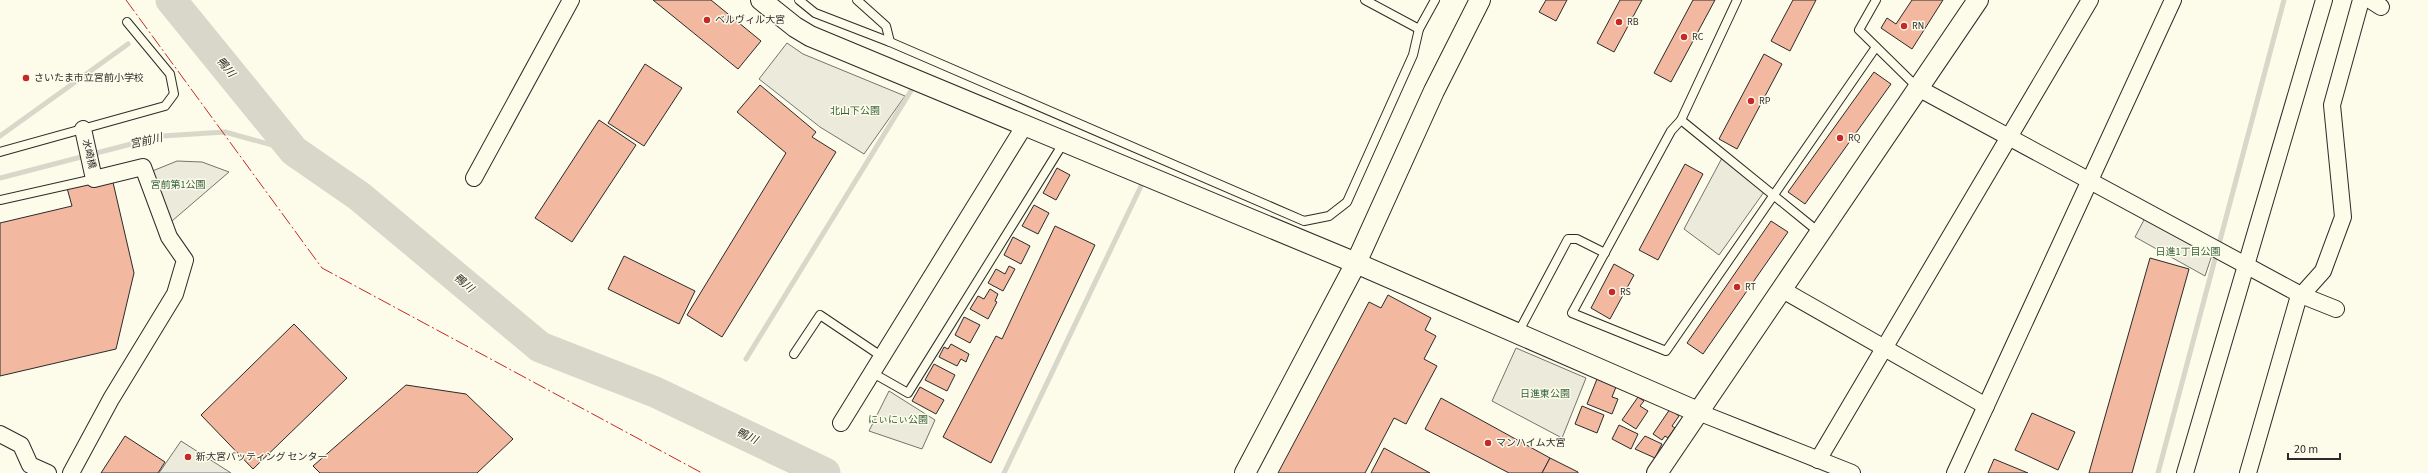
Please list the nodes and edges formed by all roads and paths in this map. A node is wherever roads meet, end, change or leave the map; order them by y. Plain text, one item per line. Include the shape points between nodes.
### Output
1 (571, 0) edge
2 (761, 0) edge
3 (799, 0) edge
4 (856, 0) edge
5 (1365, 0) edge
6 (1435, 0) edge
7 (1480, 0) edge
8 (1737, 0) edge
9 (1876, 0) edge
10 (1978, 0) edge
11 (2090, 0) edge
12 (2173, 0) edge
13 (2324, 0) edge
14 (2361, 0) edge
15 (127, 22) dead end
16 (1419, 29) junction
17 (890, 42) junction
18 (1876, 47) junction
19 (1918, 88) junction
20 (1681, 120) junction
21 (1025, 125) junction
22 (83, 129) junction
23 (2010, 138) junction
24 (1064, 141) junction
25 (0, 152) edge
26 (94, 178) junction
27 (474, 178) dead end
28 (2089, 181) junction
29 (1774, 195) junction
30 (0, 200) edge
31 (1820, 233) junction
32 (1605, 253) junction
33 (1356, 263) junction
34 (2246, 266) junction
35 (1781, 289) junction
36 (2301, 295) junction
37 (2336, 309) dead end
38 (1518, 333) junction
39 (1886, 347) junction
40 (794, 354) dead end
41 (881, 356) junction
42 (871, 372) junction
43 (1986, 406) junction
44 (1698, 412) junction
45 (841, 424) dead end
46 (0, 434) edge
47 (1818, 460) junction
48 (48, 473) edge
49 (71, 473) edge
50 (1245, 473) edge
51 (1658, 473) edge
52 (1852, 473) edge
53 (1955, 473) edge
54 (2185, 473) edge
55 (2248, 473) edge

1 - 27 street
2 - 21 street via 810,36
3 - 17 lane via 814,13
4 - 17 lane via 886,26
5 - 16 lane
6 - 16 lane
7 - 33 street via 1434,91
8 - 20 lane
9 - 18 lane via 1859,30
10 - 19 street
11 - 23 street
12 - 28 street
13 - 34 street
14 - 36 street via 2332,105 2343,217 2323,271
15 - 22 lane via 170,74 174,94 165,106
16 - 17 lane via 1413,55 1347,202 1329,216 1304,221
18 - 19 lane
18 - 29 lane
19 - 23 street
19 - 31 street
20 - 29 lane
20 - 32 lane via 1671,131
21 - 24 street
21 - 41 street
22 - 25 lane
22 - 26 street, 水崎橋
23 - 28 street
23 - 39 street
24 - 33 street
24 - 42 lane via 908,393
26 - 30 lane
26 - 49 street via 143,167 169,237 186,260 175,294 111,400
28 - 34 street
28 - 43 street
29 - 31 lane
29 - 32 lane via 1666,352 1572,313
31 - 35 street
32 - 38 lane via 1577,239 1568,239
33 - 38 street
33 - 50 street
34 - 36 street
34 - 54 street
35 - 39 street
35 - 44 street
36 - 37 street
36 - 55 street
38 - 44 street
39 - 43 street
39 - 47 street
40 - 41 lane via 820,315
41 - 42 street
42 - 45 street
43 - 53 street
44 - 47 street
44 - 51 street
46 - 48 street via 21,445 30,465
47 - 52 street

